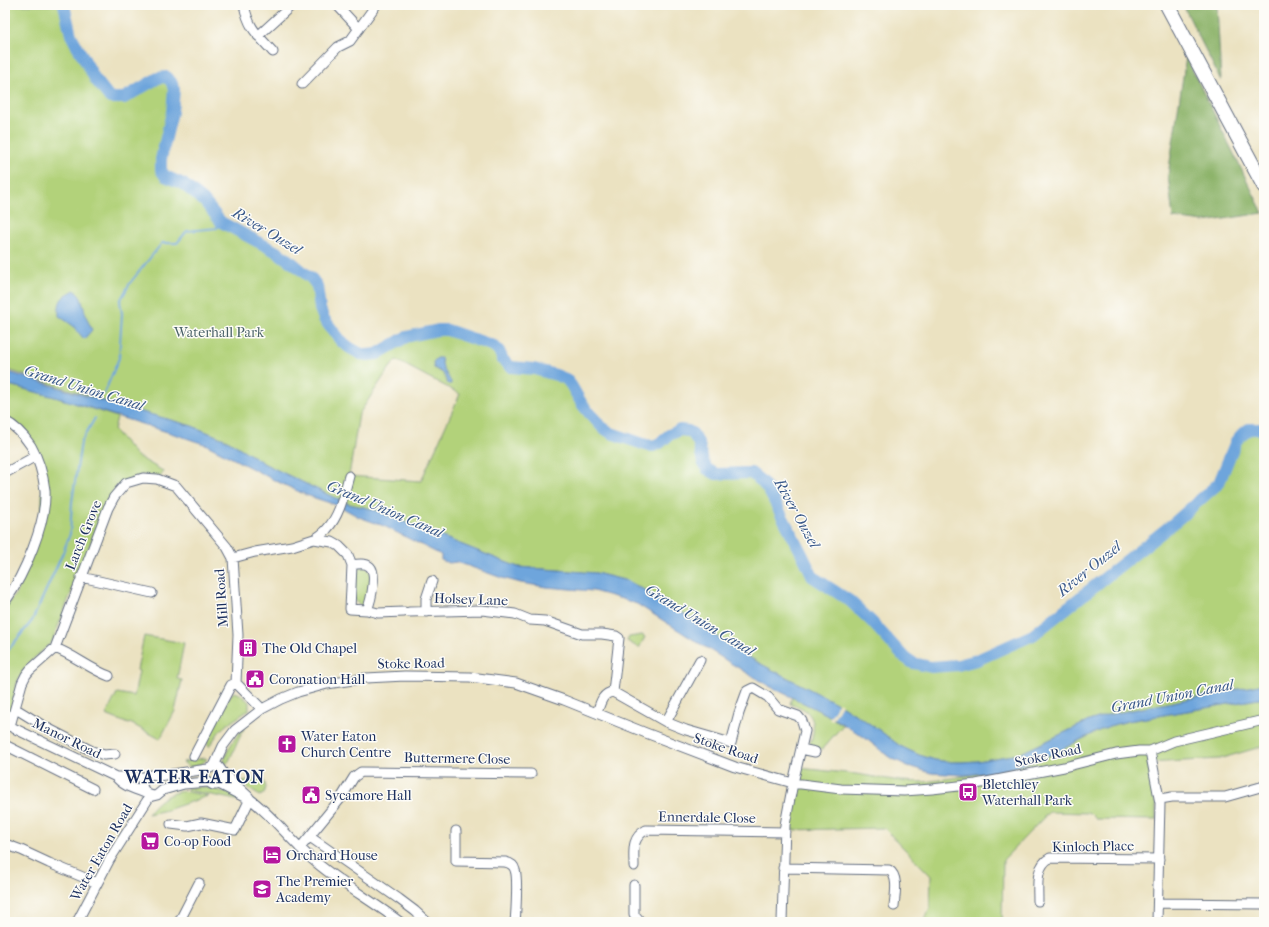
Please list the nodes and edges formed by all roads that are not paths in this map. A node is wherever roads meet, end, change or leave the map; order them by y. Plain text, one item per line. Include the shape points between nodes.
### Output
1 (244, 5) edge
2 (292, 5) edge
3 (337, 5) edge
4 (376, 5) edge
5 (1168, 5) edge
6 (359, 29) junction
7 (258, 36) junction
8 (273, 52) dead end
9 (302, 84) dead end
10 (1264, 186) edge
11 (5, 421) edge
12 (36, 456) junction
13 (5, 473) edge
14 (348, 476) dead end
15 (315, 539) junction
16 (233, 558) junction
17 (352, 565) junction
18 (81, 577) junction
19 (432, 581) dead end
20 (152, 593) dead end
21 (5, 602) edge
22 (367, 610) junction
23 (426, 612) junction
24 (55, 648) junction
25 (700, 660) dead end
26 (109, 676) dead end
27 (236, 683) junction
28 (613, 692) junction
29 (16, 709) junction
30 (262, 709) junction
31 (597, 713) junction
32 (1264, 720) edge
33 (666, 722) junction
34 (8, 725) edge
35 (5, 745) edge
36 (801, 748) junction
37 (1150, 751) junction
38 (815, 752) dead end
39 (115, 754) dead end
40 (194, 756) dead end
41 (211, 768) junction
42 (224, 774) junction
43 (530, 774) dead end
44 (158, 776) junction
45 (116, 777) junction
46 (146, 777) junction
47 (208, 782) junction
48 (793, 783) junction
49 (219, 784) junction
50 (1264, 786) edge
51 (93, 789) dead end
52 (163, 790) junction
53 (147, 794) junction
54 (250, 799) junction
55 (1160, 799) junction
56 (171, 824) dead end
57 (456, 831) dead end
58 (785, 832) junction
59 (310, 837) junction
60 (5, 844) edge
61 (300, 848) junction
62 (1159, 859) junction
63 (634, 866) dead end
64 (784, 868) junction
65 (97, 882) junction
66 (199, 883) dead end
67 (634, 885) dead end
68 (1038, 901) dead end
69 (1158, 903) junction
70 (1264, 904) edge
71 (894, 906) dead end
72 (77, 922) edge
73 (179, 922) edge
74 (400, 922) edge
75 (427, 922) edge
76 (515, 922) edge
77 (641, 922) edge
78 (782, 922) edge
79 (1157, 922) edge

1 - 7 street via 247,19
2 - 7 street
3 - 6 street
4 - 6 street
5 - 10 highway
6 - 9 street via 350,41 338,47
7 - 8 street
11 - 12 street via 26,438
12 - 13 street
12 - 21 street via 42,471 44,507 30,557
14 - 15 street via 338,510 328,529
15 - 16 street, Mill Road
15 - 17 street, Mill Road via 339,546 348,555
16 - 18 street, Larch Grove via 227,547 176,486 157,479 143,478 126,483 114,497
16 - 27 street, Mill Road via 238,635
17 - 22 street via 350,609
17 - 22 street via 366,564 375,574 372,598
18 - 20 street
18 - 24 street, Larch Grove
19 - 23 street via 426,599
22 - 23 street, Holsey Lane via 378,613
23 - 28 street, Holsey Lane via 482,610 515,614 582,634 616,636 619,638
24 - 26 street
24 - 29 street, Larch Grove via 26,675
25 - 33 street
27 - 30 street
27 - 40 street via 231,685
28 - 31 street via 604,696
28 - 33 street
29 - 34 street, Larch Grove
29 - 39 street via 92,751 104,755
30 - 31 street, Stoke Road via 290,695 324,684 418,675 470,677 516,683
30 - 41 street, Stoke Road via 230,735
31 - 48 street, Stoke Road via 716,760
32 - 37 street, Stoke Road via 1174,741
33 - 36 street via 731,743 739,713 748,692 753,688 768,697 778,709 794,714 802,721 805,734
34 - 45 street, Manor Road
35 - 51 street
36 - 38 street
36 - 48 street
37 - 48 street, Stoke Road via 1116,754 976,784 932,789 841,789
37 - 55 street
41 - 42 street via 220,767
41 - 44 street
41 - 47 street via 205,777
42 - 49 street
42 - 54 street
43 - 59 street, Buttermere Close via 361,772 354,777
44 - 46 street
44 - 52 street via 163,781
45 - 46 street, Manor Road
45 - 53 street, Manor Road via 127,786
46 - 53 street via 142,784
47 - 49 street via 213,785
47 - 52 street via 184,784
48 - 58 street
49 - 54 street
50 - 55 street via 1225,797
52 - 53 street via 157,795
53 - 65 street, Water Eaton Road
54 - 56 street via 235,830 201,823 187,826
54 - 61 street via 269,814
55 - 62 street
57 - 76 street via 456,862 506,862 515,868
58 - 63 street, Ennerdale Close via 646,830 638,834 635,840
58 - 64 street
59 - 61 street, Buttermere Close
59 - 75 street via 399,899
60 - 65 street
61 - 74 street via 329,873
62 - 68 street, Kinloch Place via 1050,858 1039,870
62 - 69 street
64 - 71 street via 889,870 895,877
64 - 78 street
65 - 72 street, Water Eaton Road
66 - 73 street
67 - 77 street via 634,914
69 - 70 street
69 - 79 street

